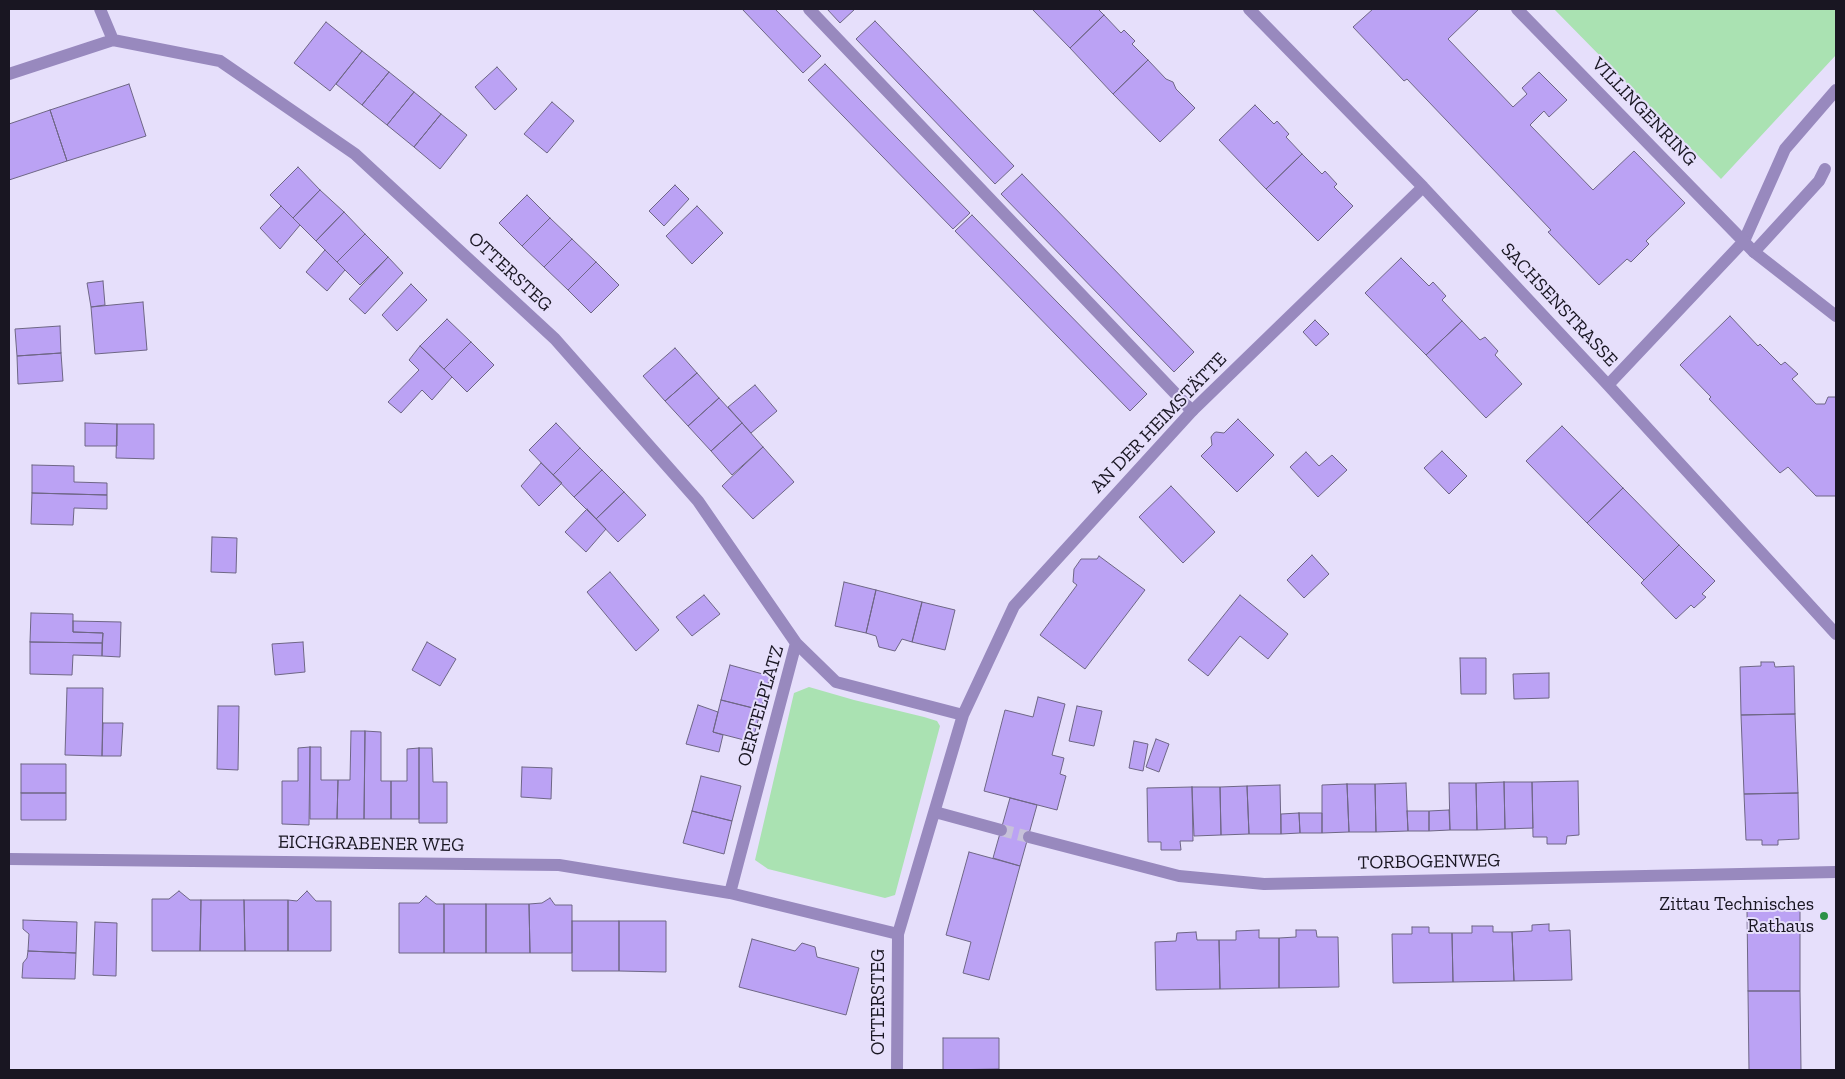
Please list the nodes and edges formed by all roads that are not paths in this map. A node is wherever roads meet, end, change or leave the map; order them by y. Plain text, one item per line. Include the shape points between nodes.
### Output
1 (100, 9) edge
2 (809, 9) edge
3 (1249, 9) edge
4 (1517, 9) edge
5 (113, 40) junction
6 (9, 74) edge
7 (1836, 90) edge
8 (1825, 169) dead end
9 (1423, 187) junction
10 (1744, 241) junction
11 (1754, 252) junction
12 (1836, 316) edge
13 (1608, 385) junction
14 (1192, 411) junction
15 (1836, 634) edge
16 (796, 643) junction
17 (963, 715) junction
18 (935, 812) junction
19 (1000, 830) tunnel mouth
20 (1028, 837) tunnel mouth
21 (9, 859) edge
22 (1836, 872) edge
23 (730, 893) junction
24 (898, 934) junction
25 (897, 1070) edge

1 - 5 street
2 - 14 street
3 - 9 street, SACHSENSTRASSE
4 - 10 street, VILLINGENRING
5 - 6 street
5 - 16 street, OTTERSTEG via 220,61 355,154 555,339 698,501
7 - 10 street via 1785,149
8 - 11 street
9 - 13 street, SACHSENSTRASSE
9 - 14 street, AN DER HEIMSTÄTTE
10 - 11 street, VILLINGENRING
10 - 13 street
11 - 12 street, VILLINGENRING
13 - 15 street, SACHSENSTRASSE
14 - 17 street, AN DER HEIMSTÄTTE via 1014,606
16 - 17 street, OERTELPLATZ via 836,682
16 - 23 street, OERTELPLATZ
17 - 18 street
18 - 19 street
18 - 24 street
20 - 22 street, TORBOGENWEG via 1179,876 1264,884
21 - 23 street, EICHGRABENER WEG via 559,865
23 - 24 street
24 - 25 street, OTTERSTEG

